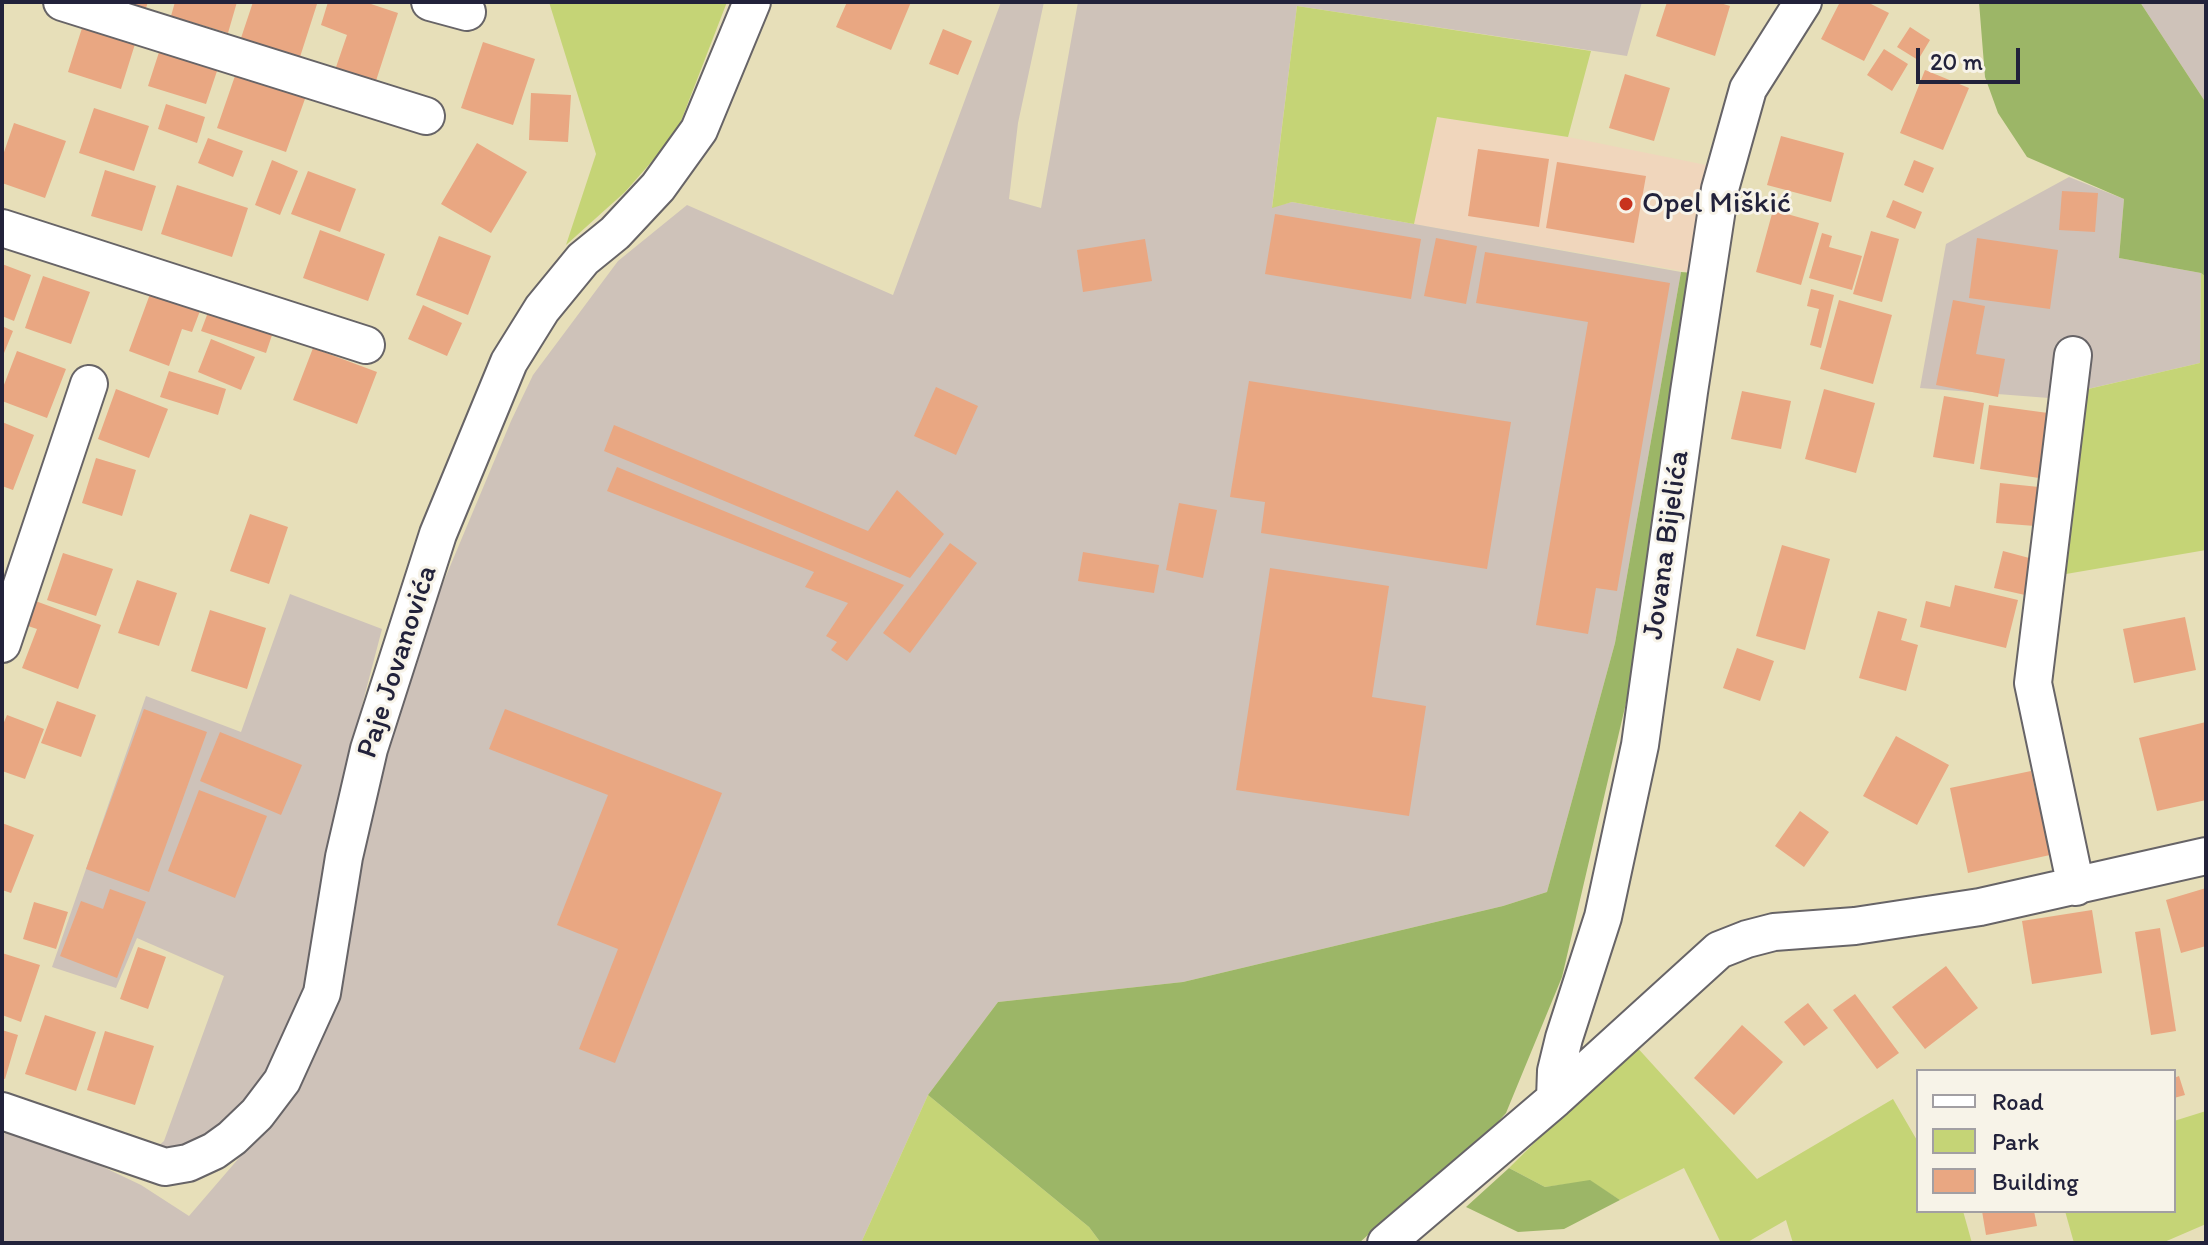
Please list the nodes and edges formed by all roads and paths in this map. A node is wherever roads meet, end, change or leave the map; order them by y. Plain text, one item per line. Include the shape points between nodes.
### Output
1 (62, 2) edge
2 (430, 2) edge
3 (752, 2) edge
4 (1803, 2) edge
5 (467, 12) dead end
6 (426, 116) dead end
7 (2, 228) edge
8 (366, 345) dead end
9 (2073, 355) dead end
10 (89, 384) dead end
11 (2, 644) edge
12 (2206, 856) edge
13 (2076, 887) junction
14 (1555, 1099) junction
15 (6, 1117) edge
16 (1386, 1243) edge

1 - 6 street
2 - 5 street
3 - 15 street, Paje Jovanovića via 699,130 658,187 542,309 509,362 438,534 369,749 344,857 322,993 282,1081 257,1114 214,1151 165,1167
4 - 14 street, Jovana Bijelića via 1748,89 1720,189 1640,745 1603,917 1556,1071
7 - 8 street
9 - 13 street via 2033,683
10 - 11 street
12 - 13 street
13 - 14 street via 1870,924 1774,932 1719,950
14 - 16 street

